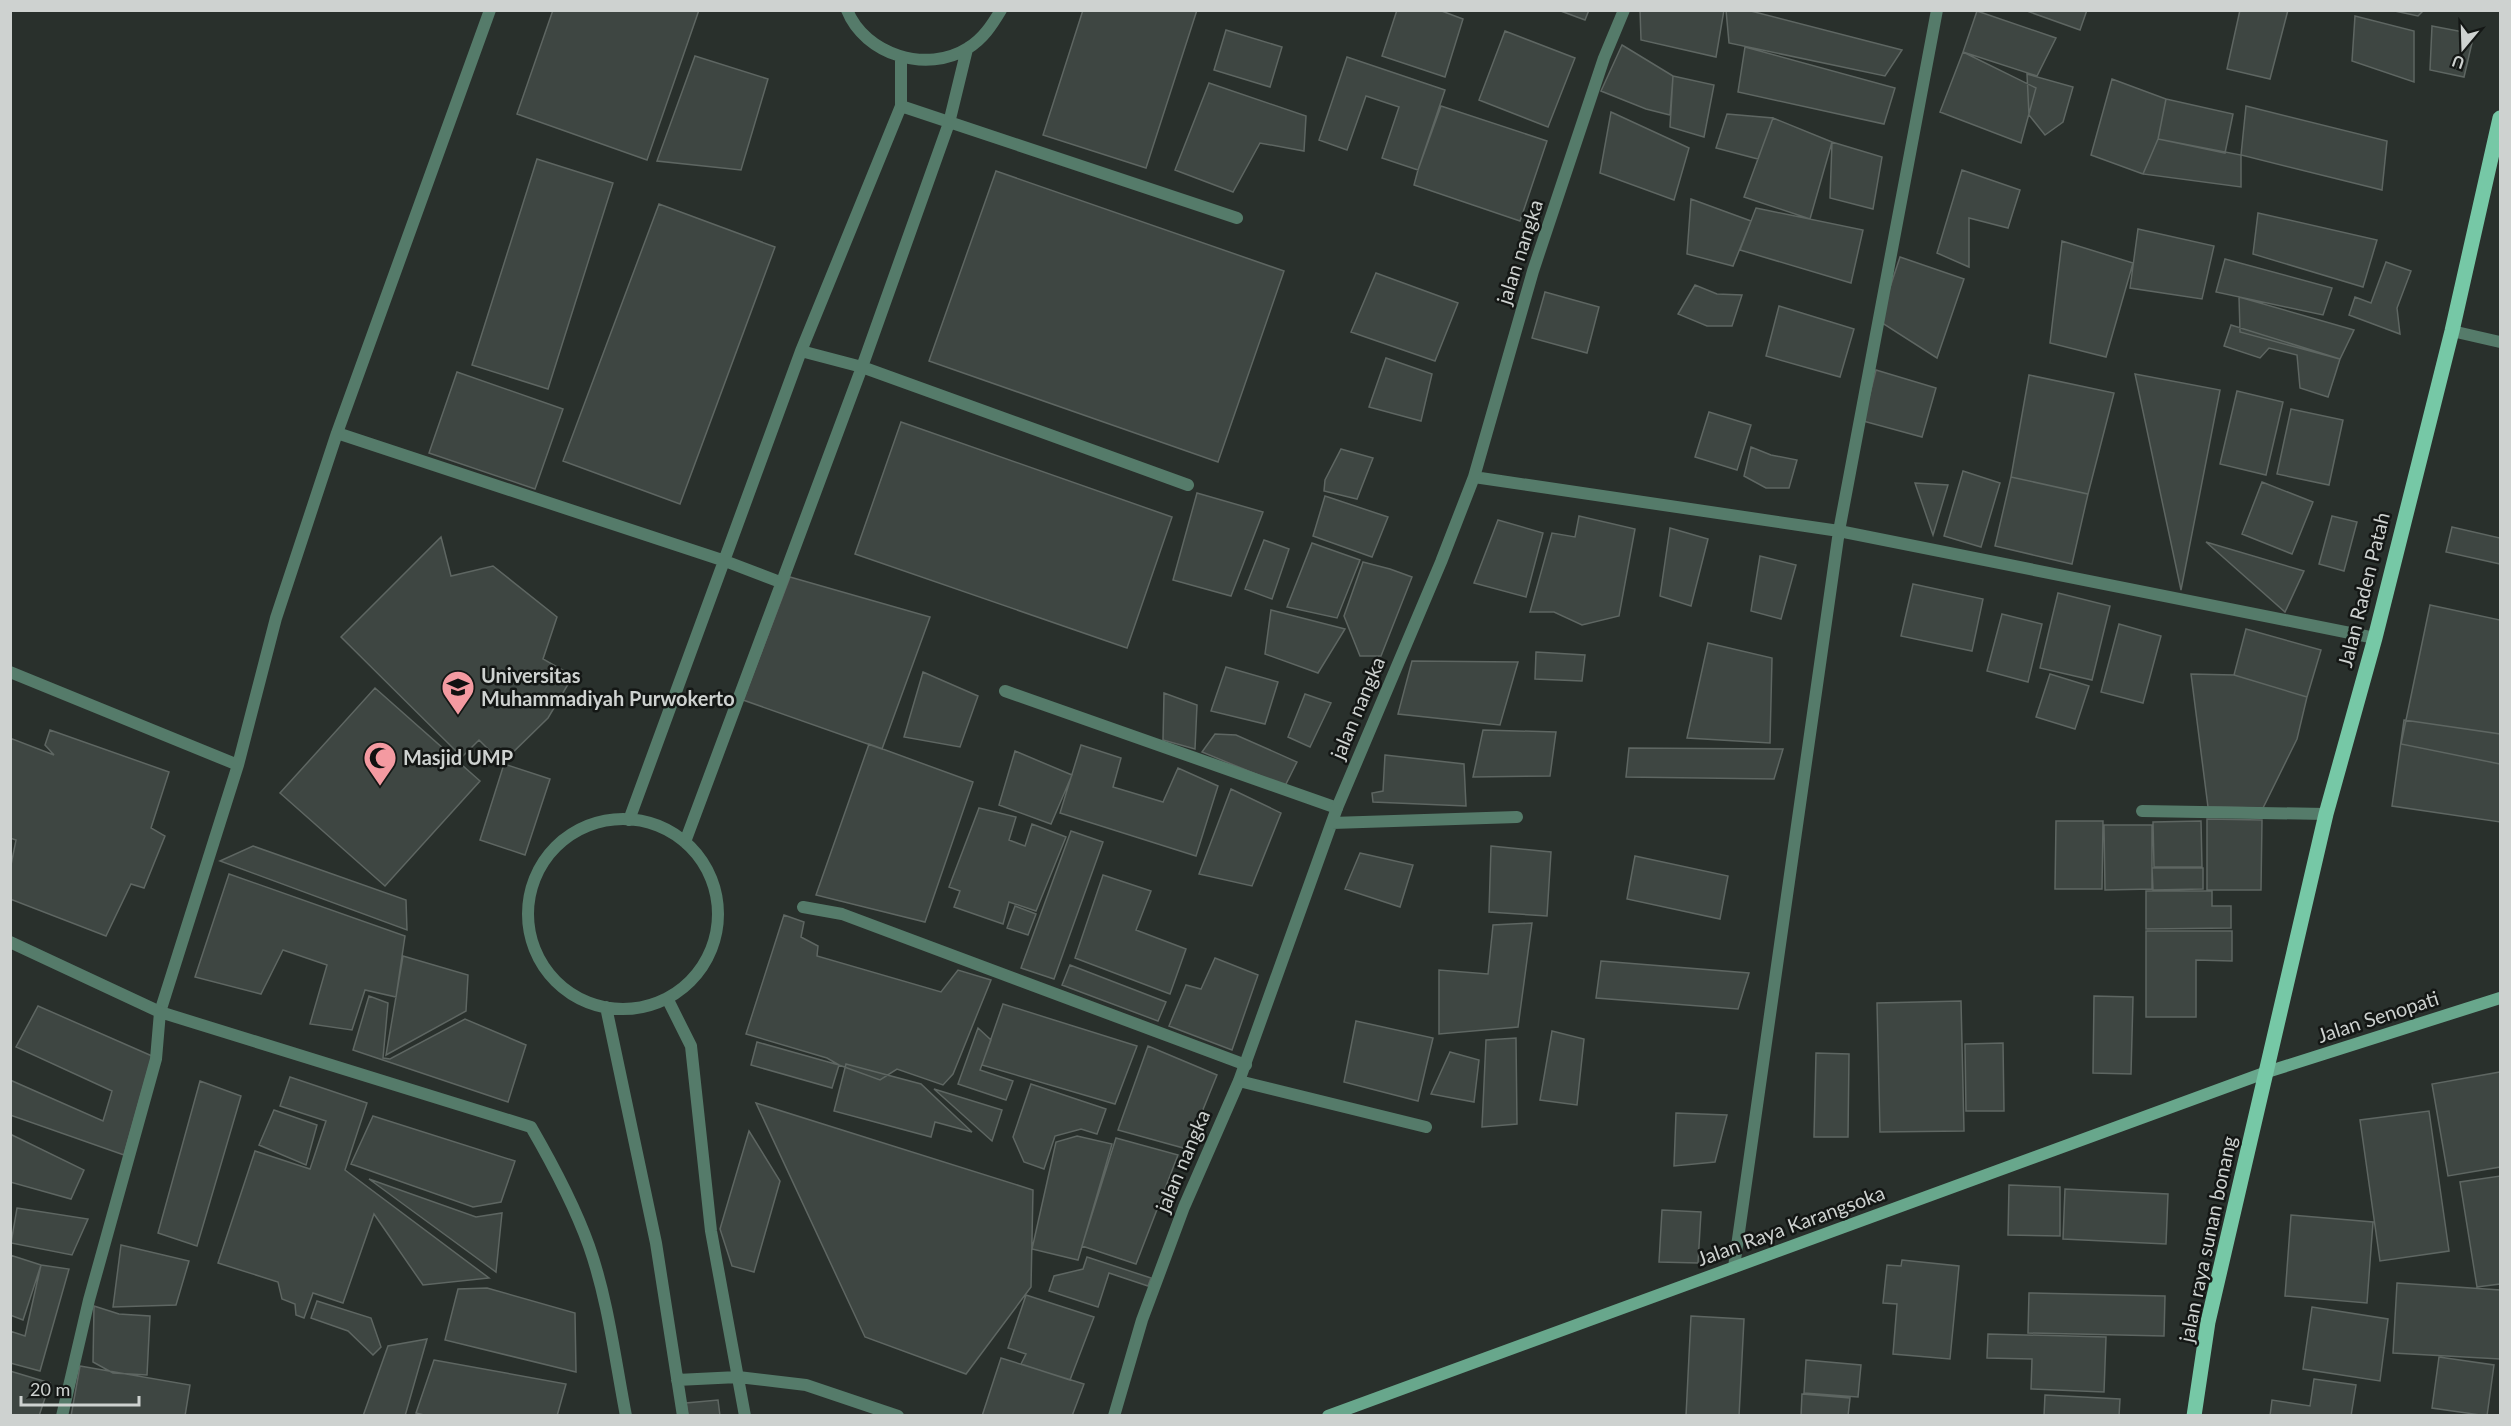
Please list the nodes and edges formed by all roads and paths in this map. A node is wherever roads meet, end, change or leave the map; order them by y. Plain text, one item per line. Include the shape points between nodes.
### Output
1 (490, 10) edge
2 (847, 10) edge
3 (1001, 10) edge
4 (1624, 10) edge
5 (1937, 10) edge
6 (967, 49) junction
7 (901, 57) junction
8 (901, 106) junction
9 (2500, 118) edge
10 (949, 123) junction
11 (1237, 218) dead end
12 (2452, 331) junction
13 (2500, 342) edge
14 (801, 351) junction
15 (862, 367) junction
16 (337, 433) junction
17 (1474, 477) junction
18 (1188, 485) dead end
19 (1839, 531) junction
20 (725, 561) junction
21 (780, 582) junction
22 (2374, 638) junction
23 (10, 672) edge
24 (1005, 692) dead end
25 (238, 765) junction
26 (1337, 808) junction
27 (2142, 811) dead end
28 (2326, 814) junction
29 (1517, 817) dead end
30 (629, 820) junction
31 (1332, 823) junction
32 (685, 842) junction
33 (803, 907) dead end
34 (10, 942) edge
35 (667, 998) junction
36 (2500, 998) edge
37 (606, 1007) junction
38 (160, 1012) junction
39 (1246, 1065) junction
40 (2267, 1072) junction
41 (1239, 1081) junction
42 (1426, 1127) dead end
43 (1734, 1267) junction
44 (738, 1377) junction
45 (677, 1380) junction
46 (62, 1416) edge
47 (626, 1416) edge
48 (683, 1416) edge
49 (745, 1416) edge
50 (898, 1416) edge
51 (1114, 1416) edge
52 (1328, 1416) edge
53 (2194, 1416) edge

1 - 16 street
2 - 7 street via 851,22 873,44
3 - 6 street via 987,32
4 - 17 street, jalan nangka via 1604,58 1533,272
5 - 19 street
6 - 7 street via 934,60
6 - 10 street
7 - 8 street
8 - 10 street
8 - 14 street
9 - 12 main road, Jalan Raden Patah
10 - 11 street
10 - 15 street
12 - 13 street
12 - 22 main road, Jalan Raden Patah
14 - 15 street
14 - 20 street
15 - 18 street
15 - 21 street
16 - 20 street
16 - 25 street via 276,618
17 - 19 street
17 - 26 street, jalan nangka
19 - 22 street
19 - 43 street
20 - 21 street
20 - 30 street
21 - 32 street
22 - 28 main road, Jalan Raden Patah
23 - 25 street
24 - 26 street
25 - 38 street
26 - 31 street, jalan nangka
27 - 28 street
28 - 40 main road, Jalan Raden Patah
29 - 31 street
30 - 32 street via 650,822
30 - 37 street via 582,827 557,844 539,868 528,896 528,926 536,955 553,979 578,997
31 - 39 street, jalan nangka
32 - 35 street via 706,866 717,896 717,928 701,969
33 - 39 street via 842,914
34 - 38 street
35 - 37 street via 637,1008
35 - 44 street via 691,1046 711,1232
36 - 40 main road, Jalan Senopati
37 - 45 street via 656,1243
38 - 46 street via 156,1059 89,1300
38 - 47 street via 531,1126 572,1203 589,1247 603,1295
39 - 41 street, jalan nangka
40 - 43 main road, Jalan Raya Karangsoka
40 - 53 main road, jalan raya sunan bonang via 2208,1322
41 - 42 street
41 - 51 street, jalan nangka via 1180,1217 1142,1320
43 - 52 main road, Jalan Raya Karangsoka
44 - 45 street
44 - 49 street
44 - 50 street via 806,1386
45 - 48 street

